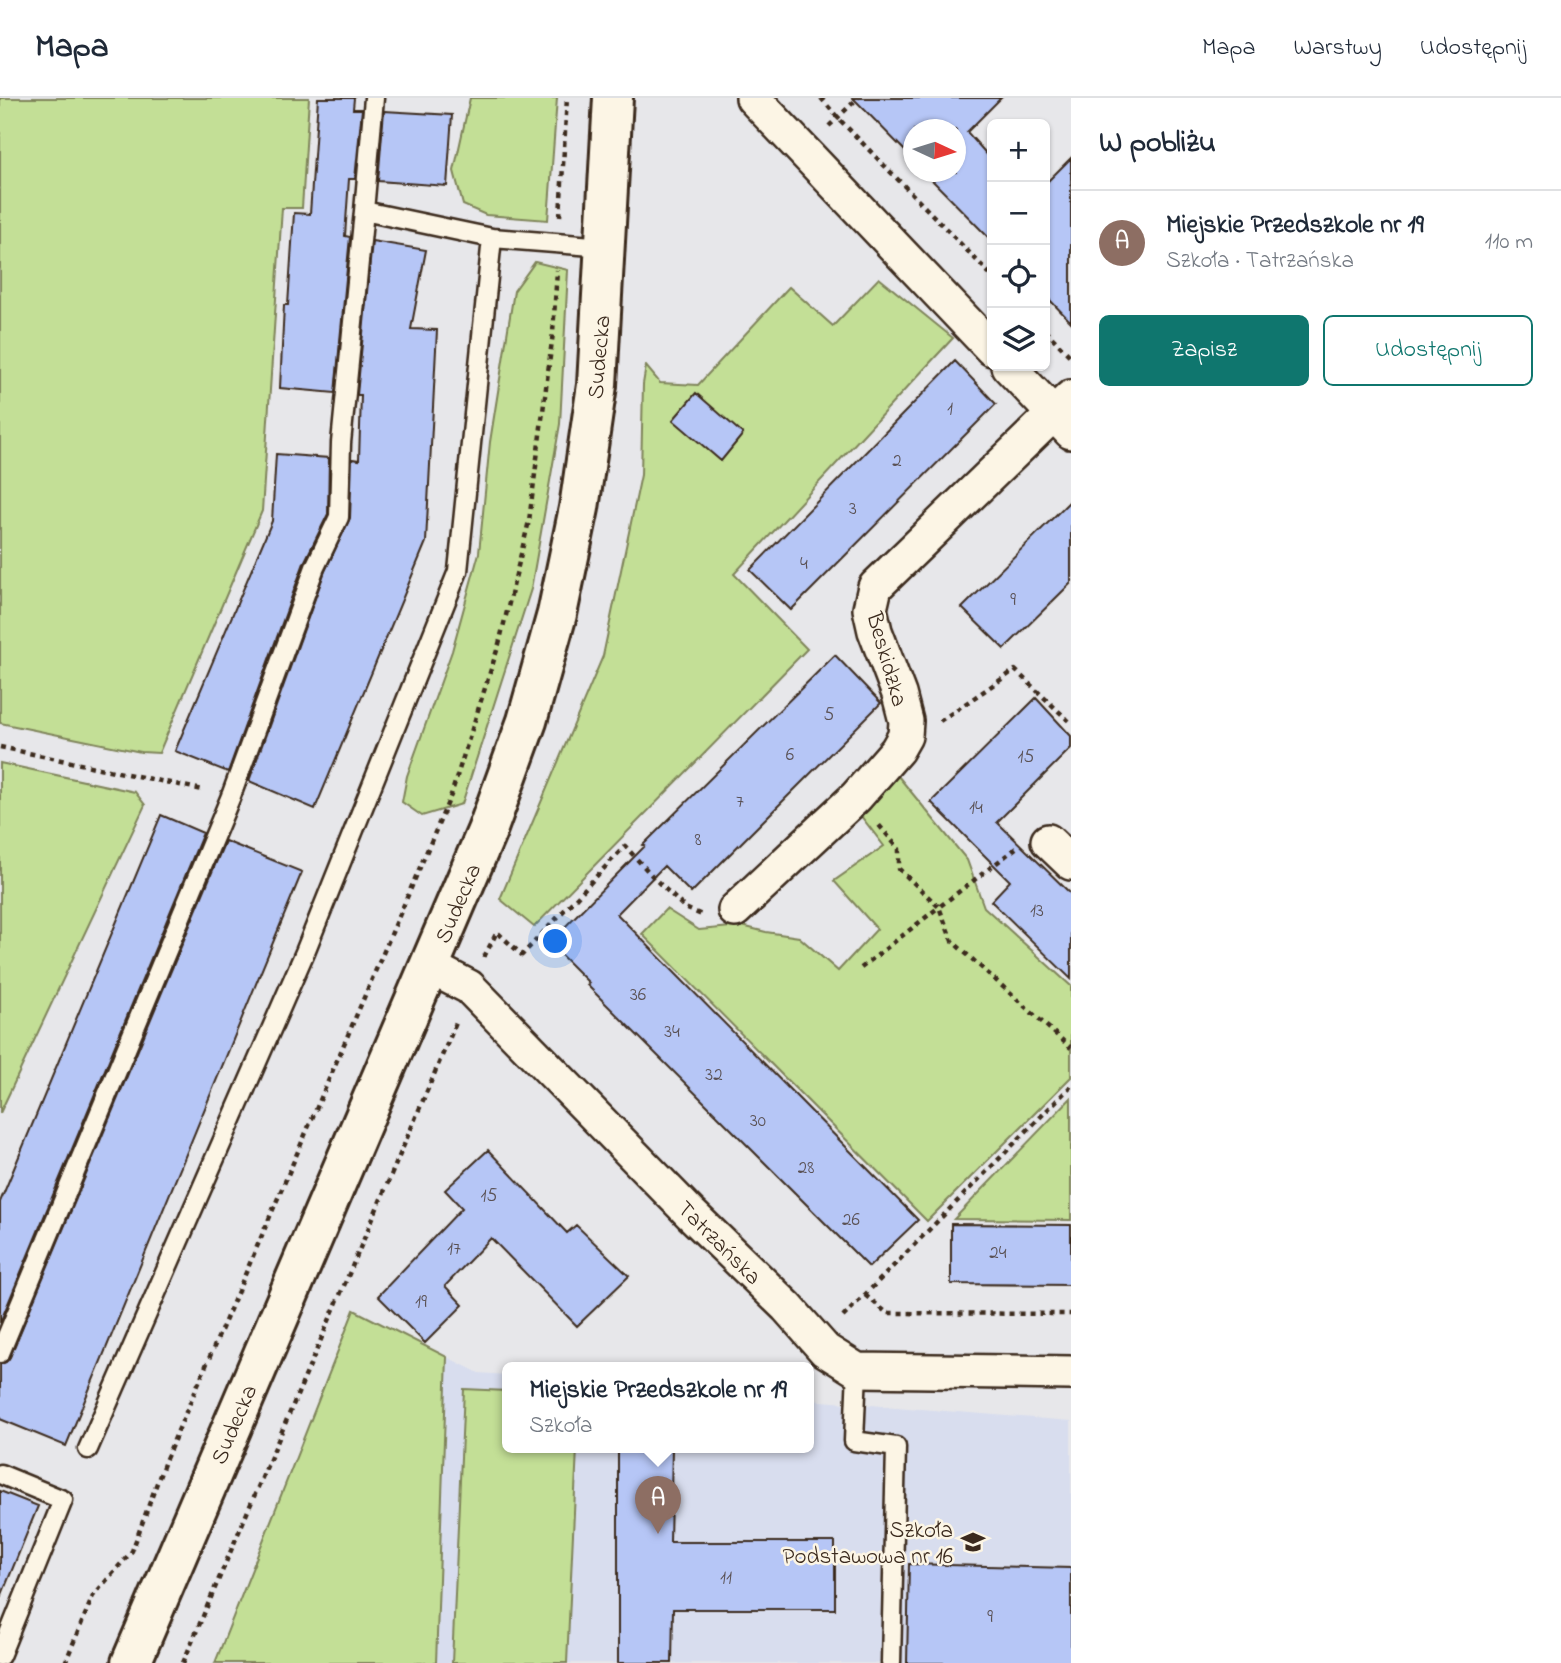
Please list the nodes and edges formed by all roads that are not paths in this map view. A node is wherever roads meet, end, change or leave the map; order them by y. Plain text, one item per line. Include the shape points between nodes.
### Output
1 (374, 98) edge
2 (613, 98) edge
3 (752, 98) edge
4 (364, 211) junction
5 (492, 238) junction
6 (605, 247) junction
7 (987, 344) edge
8 (1014, 371) edge
9 (1065, 414) edge
10 (735, 910) road end
11 (430, 967) junction
12 (0, 1353) edge
13 (856, 1370) junction
14 (1071, 1373) edge
15 (88, 1449) dead end
16 (0, 1474) edge
17 (0, 1656) edge
18 (131, 1663) edge
19 (891, 1663) edge

1 - 4 lane
2 - 6 street, Sudecka
3 - 7 street
4 - 5 lane
4 - 12 lane via 341,443 339,517 316,567 232,796
5 - 6 lane
5 - 15 lane via 457,571 305,952
6 - 11 street, Sudecka via 597,385 557,614 523,733
8 - 9 street, Beskidzka
9 - 10 street, Beskidzka via 875,587 870,609 899,694 905,736 856,797
11 - 13 street, Tatrzańska via 469,986 825,1350
11 - 18 street, Sudecka
13 - 14 street
13 - 19 lane via 854,1441 896,1447
16 - 17 lane via 63,1500

